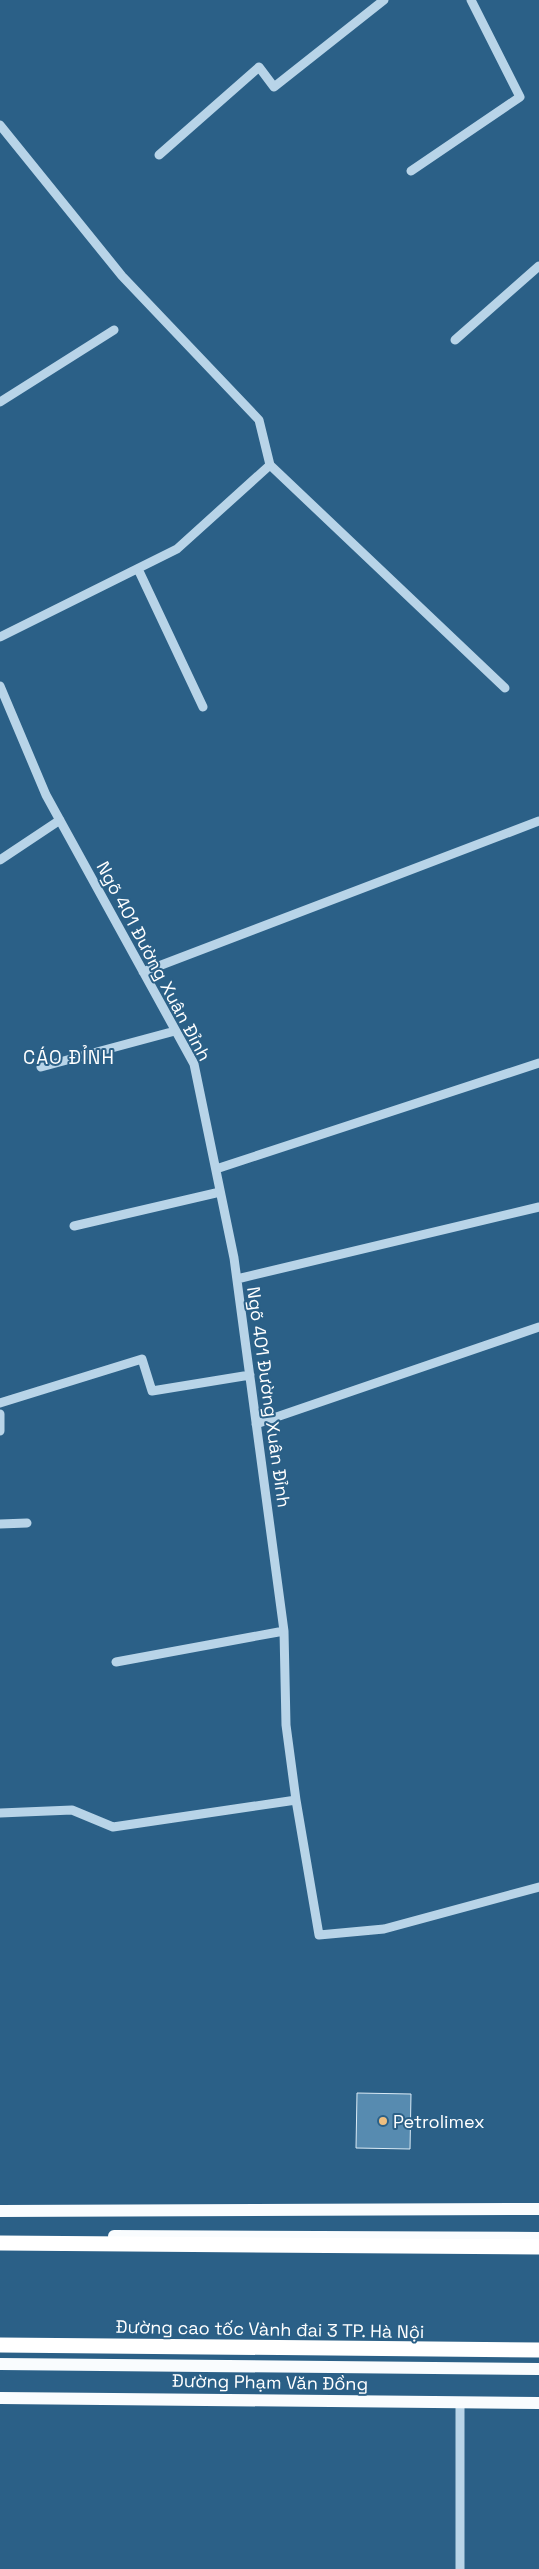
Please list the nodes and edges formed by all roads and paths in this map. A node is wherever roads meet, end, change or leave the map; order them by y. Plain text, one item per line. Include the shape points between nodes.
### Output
1 (384, 0) edge
2 (472, 0) edge
3 (0, 125) edge
4 (159, 155) dead end
5 (412, 171) dead end
6 (539, 266) edge
7 (114, 330) dead end
8 (455, 340) dead end
9 (0, 402) edge
10 (270, 465) junction
11 (138, 569) junction
12 (0, 637) edge
13 (0, 686) edge
14 (505, 688) dead end
15 (203, 707) dead end
16 (60, 820) junction
17 (539, 821) edge
18 (0, 860) edge
19 (143, 972) junction
20 (176, 1031) junction
21 (539, 1063) edge
22 (41, 1067) dead end
23 (216, 1169) junction
24 (220, 1192) junction
25 (539, 1207) edge
26 (74, 1226) dead end
27 (237, 1279) junction
28 (539, 1328) edge
29 (250, 1375) junction
30 (0, 1404) edge
31 (0, 1414) edge
32 (256, 1424) junction
33 (0, 1431) edge
34 (27, 1523) dead end
35 (0, 1524) edge
36 (284, 1631) junction
37 (116, 1662) dead end
38 (296, 1800) junction
39 (0, 1813) edge
40 (539, 1887) edge
41 (539, 2209) edge
42 (0, 2211) edge
43 (0, 2236) edge
44 (539, 2238) edge
45 (0, 2243) edge
46 (539, 2247) edge
47 (0, 2345) edge
48 (539, 2350) edge
49 (0, 2364) edge
50 (539, 2369) edge
51 (0, 2398) edge
52 (460, 2402) junction
53 (539, 2403) edge
54 (460, 2569) edge

1 - 4 street via 274,87 259,67
2 - 5 street via 520,97
3 - 10 street via 122,276 259,420
6 - 8 street
7 - 9 street
10 - 11 street via 177,549
10 - 14 street
11 - 12 street
11 - 15 street
13 - 16 street, Ngõ 401 Đường Xuân Đỉnh via 46,795
16 - 18 street
16 - 19 street, Ngõ 401 Đường Xuân Đỉnh
17 - 19 street
19 - 20 street, Ngõ 401 Đường Xuân Đỉnh
20 - 22 street
20 - 23 street, Ngõ 401 Đường Xuân Đỉnh via 194,1064
21 - 23 street
23 - 24 street, Ngõ 401 Đường Xuân Đỉnh
24 - 26 street
24 - 27 street, Ngõ 401 Đường Xuân Đỉnh
25 - 27 street
27 - 29 street, Ngõ 401 Đường Xuân Đỉnh
28 - 32 street
29 - 30 street via 152,1391 142,1359
29 - 32 street, Ngõ 401 Đường Xuân Đỉnh
31 - 33 street
32 - 36 street, Ngõ 401 Đường Xuân Đỉnh
34 - 35 street
36 - 37 street
36 - 38 street, Ngõ 401 Đường Xuân Đỉnh via 286,1725
38 - 39 street via 113,1827 72,1810
38 - 40 street, Ngõ 401 Đường Xuân Đỉnh via 319,1935 384,1929
41 - 42 main road
43 - 44 main road
45 - 46 highway
47 - 48 highway, Đường cao tốc Vành đai 3 TP. Hà Nội
49 - 50 main road, Đường Phạm Văn Đồng
51 - 52 main road, Đường Phạm Văn Đồng
52 - 53 main road, Đường Phạm Văn Đồng
52 - 54 street

